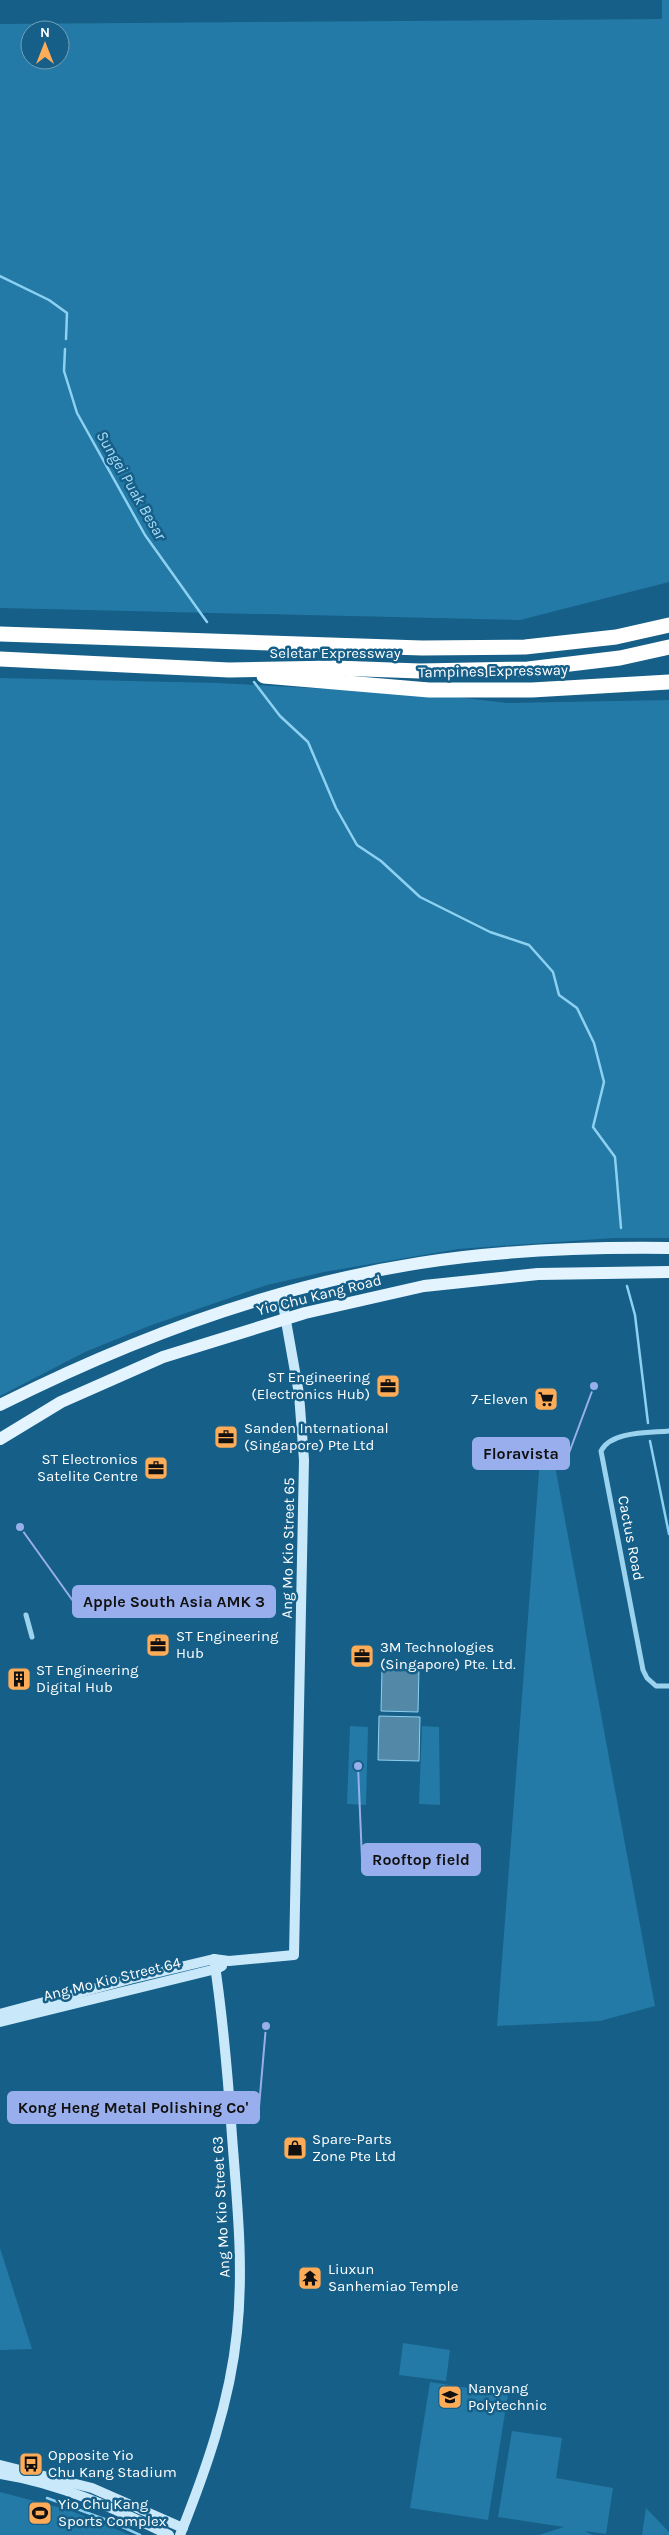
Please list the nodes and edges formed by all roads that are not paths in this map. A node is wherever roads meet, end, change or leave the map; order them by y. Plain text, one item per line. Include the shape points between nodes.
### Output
1 (669, 625) edge
2 (0, 634) edge
3 (669, 647) edge
4 (0, 659) edge
5 (229, 670) junction
6 (669, 682) edge
7 (669, 1248) edge
8 (669, 1272) edge
9 (281, 1293) junction
10 (286, 1318) junction
11 (0, 1405) edge
12 (669, 1431) edge
13 (0, 1439) edge
14 (26, 1615) dead end
15 (32, 1637) dead end
16 (669, 1686) edge
17 (294, 1956) joint
18 (215, 1964) junction
19 (0, 2014) edge
20 (0, 2022) edge
21 (0, 2465) edge
22 (0, 2474) edge
23 (182, 2532) edge
24 (169, 2535) edge

1 - 2 highway, Seletar Expressway via 616,636 515,647 422,648
3 - 5 highway, Seletar Expressway via 620,658 528,668
4 - 5 highway, Seletar Expressway
5 - 6 highway, Tampines Expressway via 284,680 429,690 532,690
7 - 9 main road, Yio Chu Kang Road via 557,1249 439,1261
8 - 10 main road, Yio Chu Kang Road via 538,1274 424,1286
9 - 10 street, Ang Mo Kio Street 65
9 - 11 main road, Yio Chu Kang Road via 170,1329 66,1372
10 - 13 main road, Yio Chu Kang Road via 163,1357 61,1402
10 - 17 street, Ang Mo Kio Street 65 via 299,1394 304,1460
12 - 16 street, Cactus Road via 618,1438 604,1444 601,1451 643,1670 656,1686
14 - 15 street
17 - 18 street, Ang Mo Kio Street 64
18 - 19 street, Ang Mo Kio Street 64 via 130,1979
18 - 20 street, Ang Mo Kio Street 64
18 - 23 street, Ang Mo Kio Street 63 via 238,2187 240,2302 224,2402
21 - 23 street via 92,2488
22 - 24 street via 70,2493

